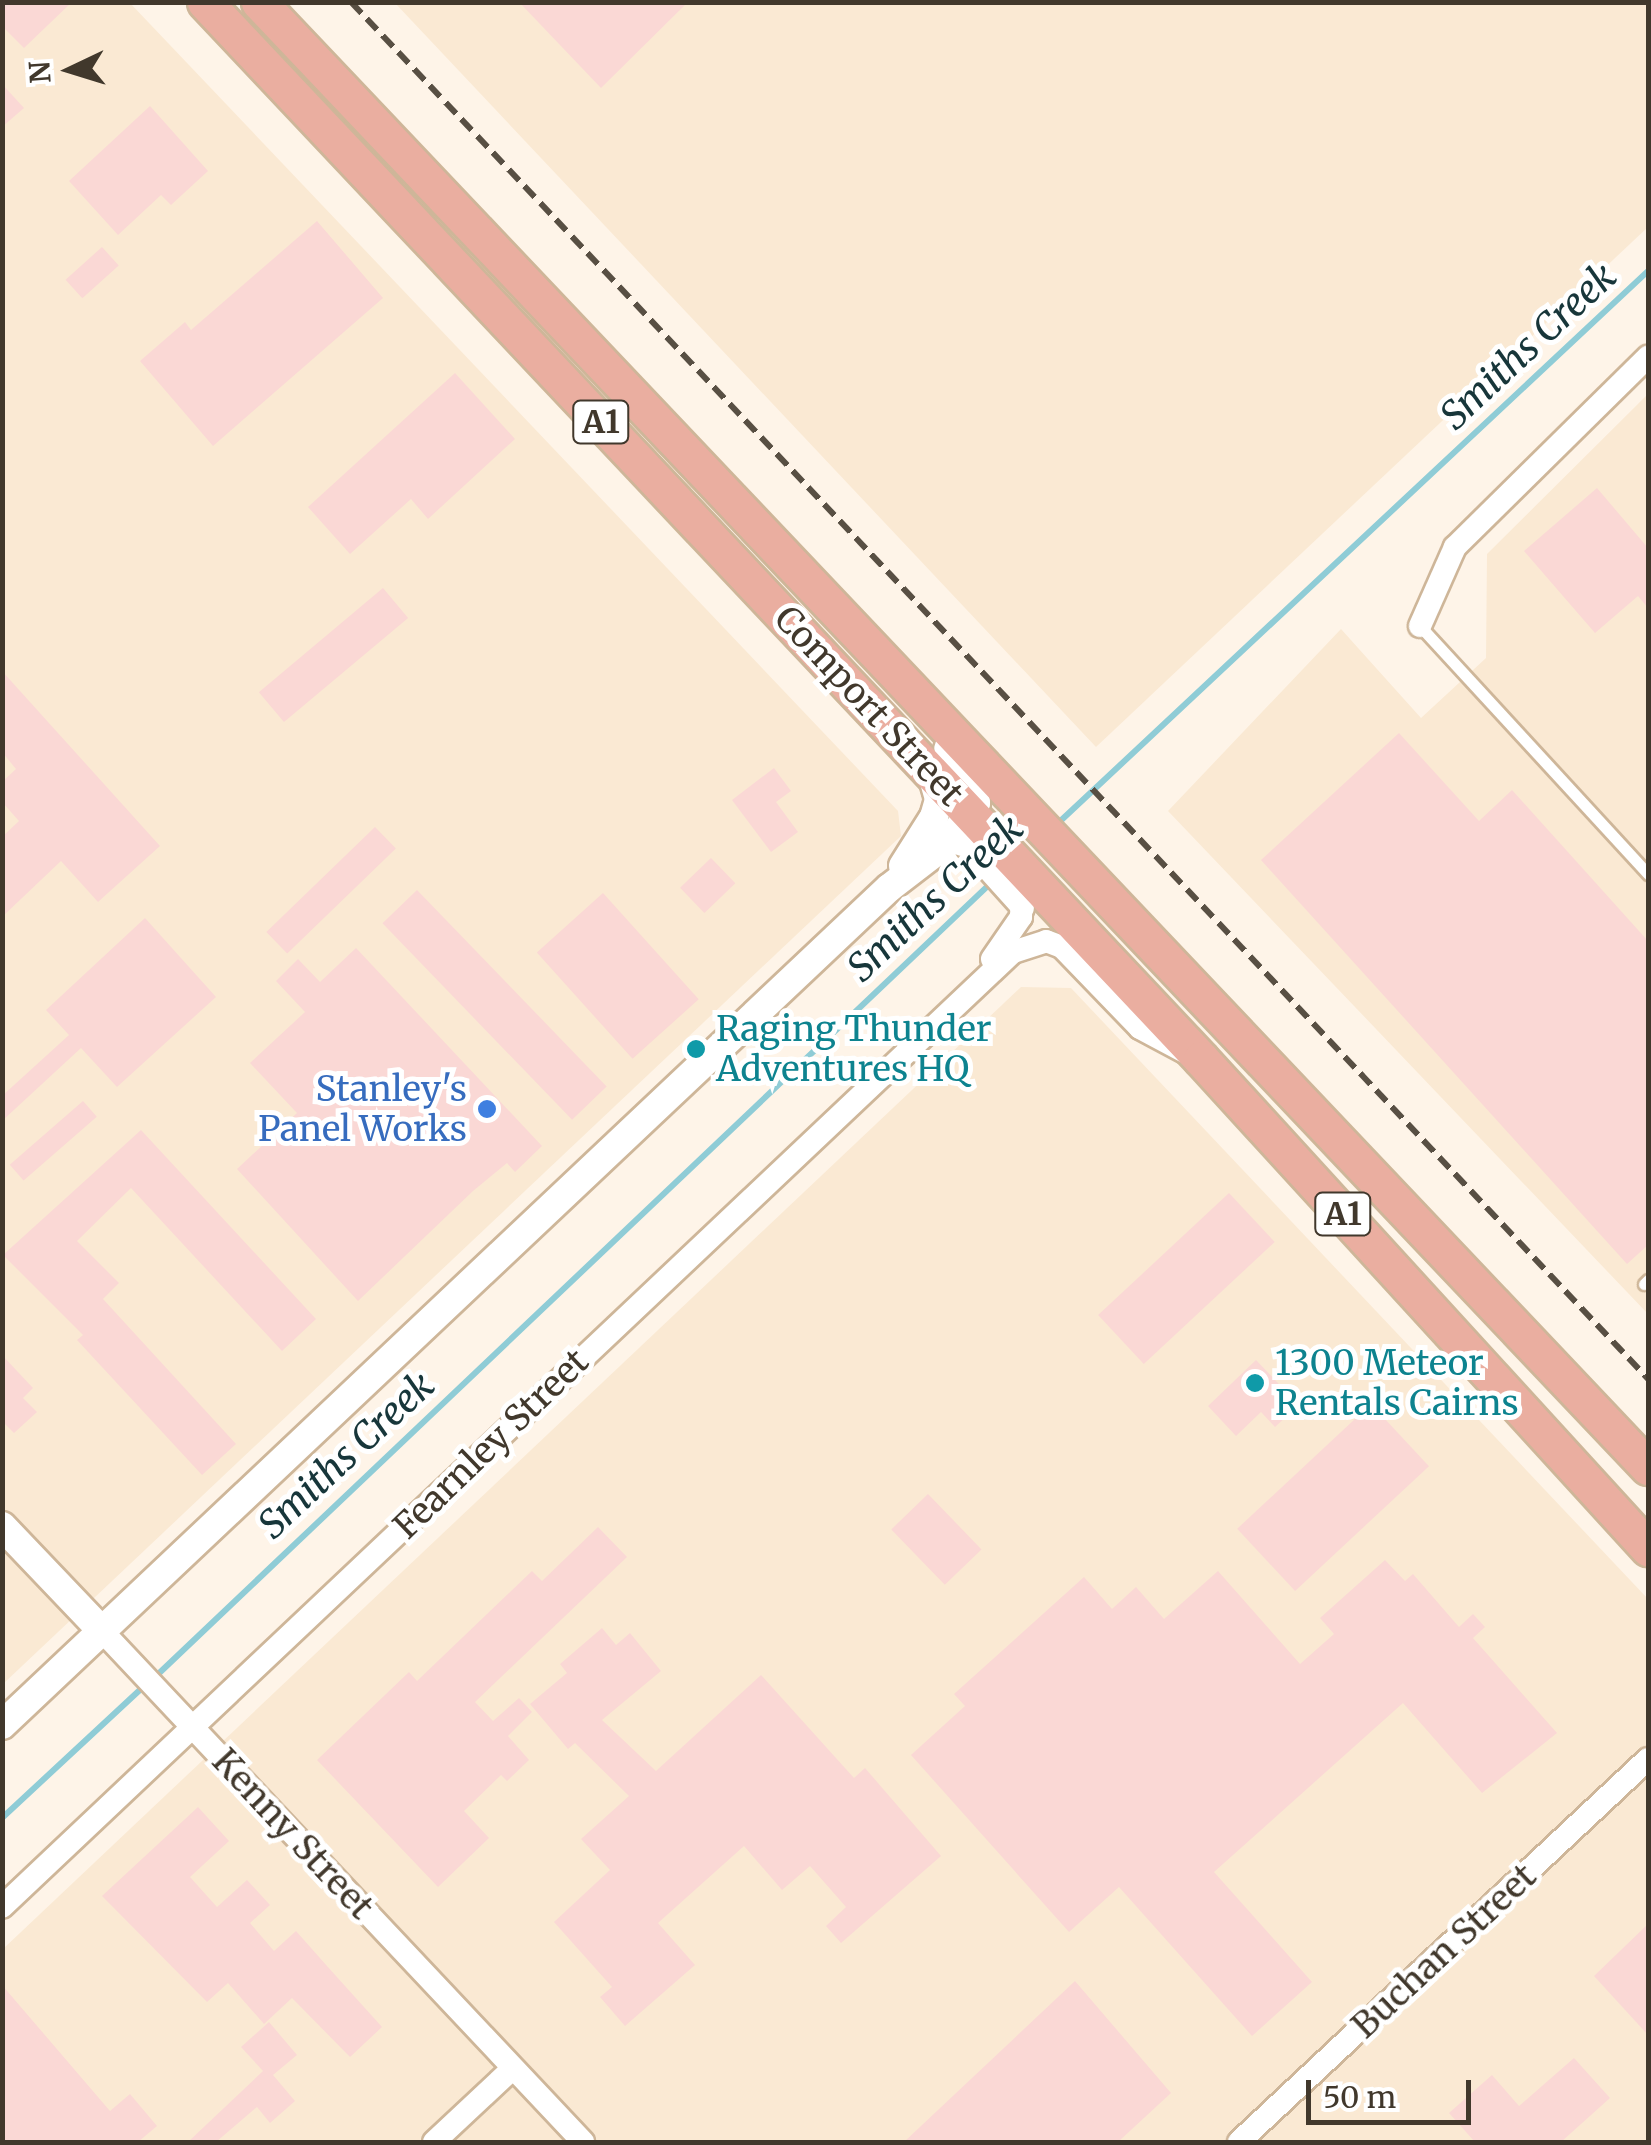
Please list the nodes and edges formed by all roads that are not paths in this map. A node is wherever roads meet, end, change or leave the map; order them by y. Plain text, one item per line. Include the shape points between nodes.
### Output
1 (205, 2) edge
2 (259, 2) edge
3 (1648, 357) edge
4 (836, 608) junction
5 (1420, 626) joint
6 (931, 772) junction
7 (961, 828) junction
8 (1648, 874) edge
9 (888, 888) junction
10 (1026, 890) junction
11 (979, 979) junction
12 (1201, 1058) junction
13 (1648, 1467) edge
14 (2, 1526) edge
15 (1648, 1548) edge
16 (102, 1631) junction
17 (2, 1725) edge
18 (193, 1728) junction
19 (1648, 1760) edge
20 (2, 1907) edge
21 (513, 2068) junction
22 (434, 2142) edge
23 (583, 2142) edge
24 (1239, 2142) edge

1 - 6 highway, Comport Street / A1
2 - 4 highway, Comport Street / A1
3 - 5 street via 1456,547
4 - 7 street via 860,656 965,768 976,794
4 - 13 highway, Comport Street / A1
5 - 8 lane
6 - 7 highway, Comport Street / A1
6 - 9 street via 939,799 934,817
7 - 9 street
7 - 10 street via 968,847
7 - 10 highway, Comport Street / A1 via 996,842
9 - 16 street
10 - 11 street, Fearnley Street
10 - 12 highway, Comport Street / A1
11 - 12 street, Fearnley Street via 1023,946 1055,943 1148,1034
11 - 18 street, Fearnley Street
12 - 15 highway, Comport Street / A1
14 - 16 street, Kenny Street
16 - 17 street
16 - 18 street, Kenny Street
18 - 20 street, Fearnley Street
18 - 21 street, Kenny Street
19 - 24 street, Buchan Street
21 - 22 street
21 - 23 street, Kenny Street

